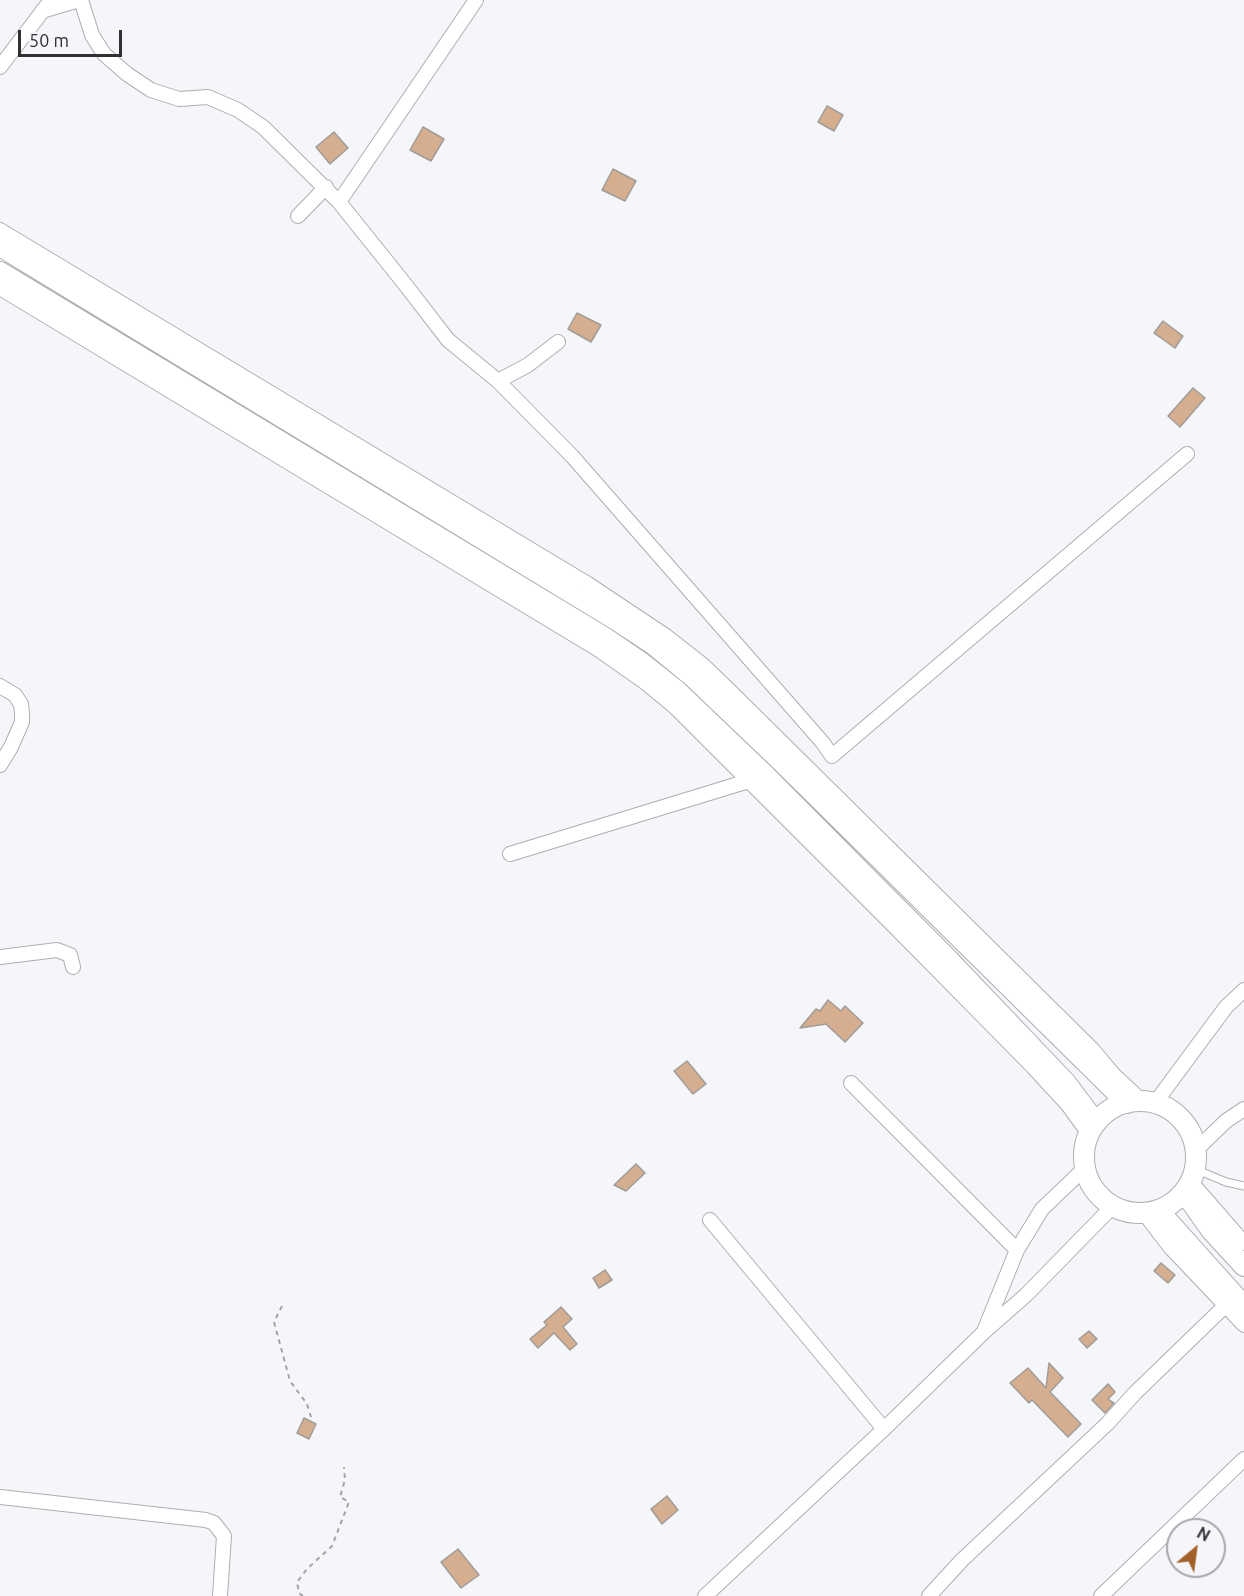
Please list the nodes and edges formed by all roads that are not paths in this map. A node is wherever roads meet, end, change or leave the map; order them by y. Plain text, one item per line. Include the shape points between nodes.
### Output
1 (51, 0) edge
2 (80, 0) edge
3 (476, 0) edge
4 (42, 11) junction
5 (0, 67) edge
6 (326, 187) junction
7 (339, 202) junction
8 (298, 216) dead end
9 (0, 230) edge
10 (0, 246) edge
11 (0, 272) edge
12 (0, 288) edge
13 (558, 342) dead end
14 (498, 381) junction
15 (1187, 453) dead end
16 (0, 686) edge
17 (788, 759) junction
18 (0, 765) edge
19 (757, 778) junction
20 (510, 854) dead end
21 (0, 957) edge
22 (73, 967) dead end
23 (1244, 990) edge
24 (851, 1083) dead end
25 (1141, 1102) junction
26 (1244, 1109) edge
27 (1092, 1128) junction
28 (1085, 1168) junction
29 (1191, 1173) junction
30 (1244, 1186) edge
31 (1113, 1206) junction
32 (1151, 1211) junction
33 (710, 1220) dead end
34 (1244, 1243) edge
35 (1017, 1250) junction
36 (1244, 1266) edge
37 (1235, 1306) edge
38 (1244, 1325) edge
39 (985, 1331) junction
40 (884, 1429) junction
41 (1244, 1459) edge
42 (0, 1497) edge
43 (220, 1596) edge
44 (705, 1596) edge
45 (929, 1596) edge
46 (1101, 1596) edge

1 - 4 street
2 - 4 street
2 - 6 street via 92,35 104,54 127,74 151,90 179,99 208,97 238,110 263,127
3 - 7 street
4 - 5 street
6 - 7 street
6 - 8 street
7 - 14 street via 448,340
9 - 17 street via 631,611 703,665
10 - 17 main road via 616,620 654,645
11 - 19 main road via 642,663 676,690
12 - 19 street via 599,650 646,683
13 - 14 street
14 - 15 street via 572,456 832,756
16 - 18 street via 21,704 22,722
17 - 19 street
17 - 25 main road
19 - 20 street
19 - 27 main road via 947,958 1066,1083
21 - 22 street via 57,950 70,955
23 - 25 street
24 - 35 street
25 - 27 main road via 1110,1110
25 - 29 main road via 1175,1113 1182,1120 1193,1139
26 - 29 street via 1226,1121
27 - 28 main road via 1085,1150
28 - 31 main road via 1092,1186
28 - 35 street via 1042,1209
29 - 30 lane
29 - 32 main road via 1172,1203
29 - 34 street
29 - 36 main road via 1211,1230
31 - 32 main road via 1134,1212
31 - 39 street
32 - 37 main road
33 - 40 street
35 - 39 street
37 - 38 street
37 - 45 street via 1135,1393
39 - 40 street
40 - 44 street
41 - 46 street
42 - 43 street via 206,1520 224,1536

